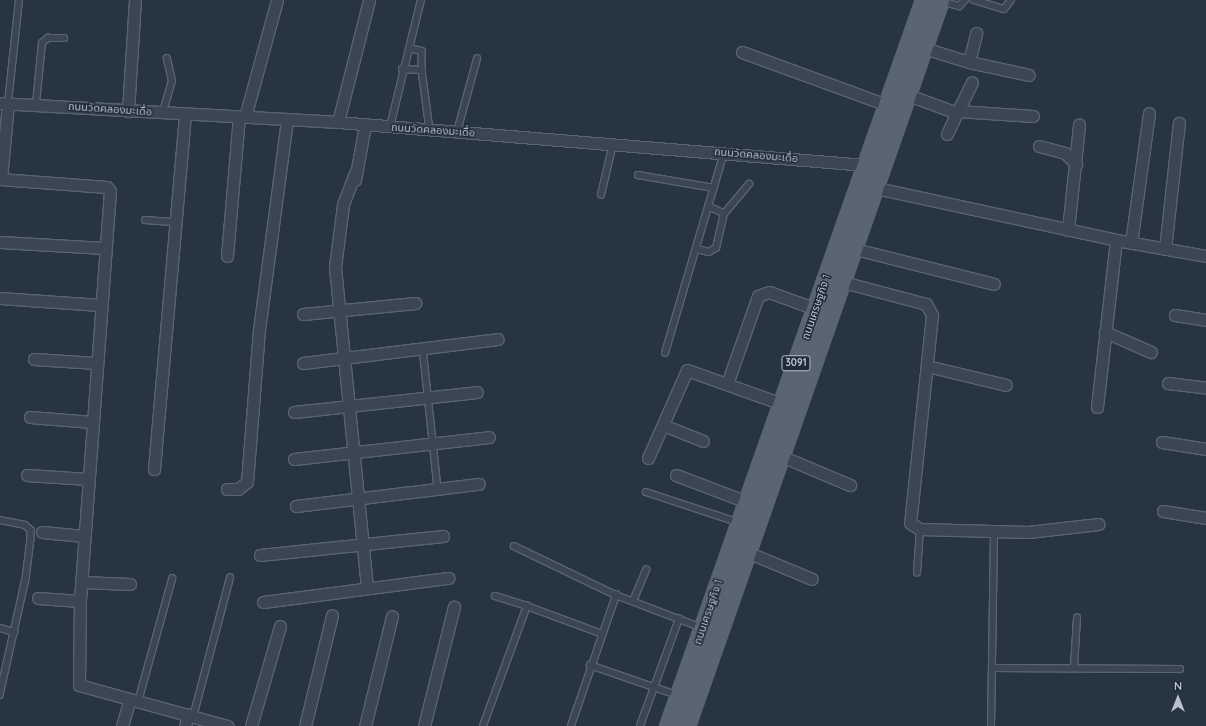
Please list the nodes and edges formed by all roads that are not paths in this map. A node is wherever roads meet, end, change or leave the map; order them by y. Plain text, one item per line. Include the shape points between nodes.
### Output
1 (19, 0) edge
2 (135, 0) edge
3 (277, 0) edge
4 (370, 0) edge
5 (420, 0) edge
6 (934, 0) edge
7 (966, 0) edge
8 (974, 0) edge
9 (1011, 0) edge
10 (976, 34) dead end
11 (64, 38) dead end
12 (409, 48) junction
13 (924, 48) junction
14 (742, 52) dead end
15 (167, 59) dead end
16 (477, 59) dead end
17 (969, 62) junction
18 (402, 69) junction
19 (422, 70) junction
20 (1029, 75) dead end
21 (972, 82) dead end
22 (908, 95) junction
23 (4, 103) edge
24 (36, 104) junction
25 (887, 105) junction
26 (128, 111) junction
27 (958, 112) junction
28 (163, 113) junction
29 (1149, 113) dead end
30 (185, 114) junction
31 (1033, 116) dead end
32 (242, 117) junction
33 (287, 119) junction
34 (338, 122) junction
35 (1179, 123) dead end
36 (365, 125) junction
37 (1079, 125) dead end
38 (390, 126) junction
39 (430, 130) junction
40 (457, 132) junction
41 (947, 134) dead end
42 (613, 144) junction
43 (1039, 146) dead end
44 (724, 152) junction
45 (1076, 164) junction
46 (866, 165) junction
47 (638, 175) dead end
48 (1, 179) edge
49 (749, 184) dead end
50 (714, 188) junction
51 (876, 188) junction
52 (601, 195) dead end
53 (710, 207) junction
54 (724, 214) junction
55 (145, 220) dead end
56 (176, 222) junction
57 (1068, 230) junction
58 (1116, 240) junction
59 (0, 242) edge
60 (1131, 243) junction
61 (105, 248) junction
62 (698, 249) junction
63 (854, 249) junction
64 (1165, 249) junction
65 (227, 256) dead end
66 (1206, 256) edge
67 (843, 282) junction
68 (994, 284) dead end
69 (0, 298) edge
70 (415, 303) dead end
71 (100, 305) junction
72 (816, 309) junction
73 (340, 311) junction
74 (303, 314) dead end
75 (1175, 315) dead end
76 (1206, 320) edge
77 (1105, 332) junction
78 (498, 339) dead end
79 (423, 348) junction
80 (1151, 352) dead end
81 (665, 353) dead end
82 (344, 358) junction
83 (34, 359) dead end
84 (96, 363) junction
85 (303, 363) dead end
86 (927, 366) junction
87 (1168, 383) dead end
88 (727, 384) junction
89 (1006, 385) dead end
90 (1206, 388) edge
91 (477, 392) dead end
92 (428, 397) junction
93 (782, 404) junction
94 (349, 406) junction
95 (1097, 407) dead end
96 (294, 412) dead end
97 (30, 417) dead end
98 (92, 422) junction
99 (663, 425) junction
100 (489, 437) dead end
101 (703, 441) dead end
102 (1162, 442) dead end
103 (432, 443) junction
104 (1206, 449) edge
105 (353, 452) junction
106 (781, 456) junction
107 (648, 458) dead end
108 (294, 459) dead end
109 (154, 469) dead end
110 (26, 475) dead end
111 (676, 475) dead end
112 (88, 479) junction
113 (479, 484) dead end
114 (850, 484) dead end
115 (227, 489) dead end
116 (438, 489) junction
117 (646, 492) dead end
118 (358, 499) junction
119 (747, 502) junction
120 (296, 506) dead end
121 (1163, 511) dead end
122 (1206, 518) edge
123 (0, 520) edge
124 (740, 522) junction
125 (1098, 524) dead end
126 (920, 529) junction
127 (994, 531) junction
128 (42, 532) dead end
129 (84, 536) junction
130 (443, 536) dead end
131 (363, 544) junction
132 (514, 546) dead end
133 (747, 552) junction
134 (260, 555) dead end
135 (646, 570) dead end
136 (916, 573) dead end
137 (230, 578) dead end
138 (448, 578) dead end
139 (172, 579) dead end
140 (812, 579) dead end
141 (82, 582) junction
142 (130, 584) dead end
143 (367, 587) junction
144 (616, 595) junction
145 (495, 596) dead end
146 (38, 598) dead end
147 (80, 601) junction
148 (633, 601) junction
149 (263, 602) dead end
150 (527, 606) junction
151 (454, 607) dead end
152 (332, 615) dead end
153 (392, 616) dead end
154 (1077, 618) dead end
155 (679, 619) junction
156 (280, 626) dead end
157 (702, 627) junction
158 (0, 628) edge
159 (14, 632) junction
160 (600, 634) junction
161 (590, 665) junction
162 (992, 668) junction
163 (1074, 668) junction
164 (1180, 668) dead end
165 (654, 688) junction
166 (0, 695) edge
167 (678, 696) junction
168 (133, 701) junction
169 (190, 716) junction
170 (122, 726) edge
171 (185, 726) edge
172 (227, 726) edge
173 (251, 726) edge
174 (305, 726) edge
175 (365, 726) edge
176 (424, 726) edge
177 (483, 726) edge
178 (571, 726) edge
179 (640, 726) edge
180 (668, 726) edge
181 (686, 726) edge
182 (991, 726) edge

1 - 23 lane
2 - 26 street
3 - 32 street
4 - 34 street
5 - 12 lane
6 - 7 lane via 959,6
6 - 13 main road, ถนนเศรษฐกิจ 1 / 3091
6 - 25 main road, ถนนเศรษฐกิจ 1 / 3091
8 - 9 lane via 1004,9
10 - 17 street
11 - 24 lane via 48,38 42,43
12 - 18 lane
12 - 19 lane via 422,50
13 - 17 street
13 - 22 main road, ถนนเศรษฐกิจ 1 / 3091
14 - 25 street
15 - 28 lane via 172,81
16 - 40 lane
17 - 20 street
18 - 19 lane
18 - 38 lane
19 - 39 lane
21 - 27 street
22 - 27 street
22 - 51 main road, ถนนเศรษฐกิจ 1 / 3091
23 - 24 street, ถนนวัดคลองมะเดื่อ
23 - 48 street
24 - 26 street, ถนนวัดคลองมะเดื่อ
25 - 46 main road, ถนนเศรษฐกิจ 1 / 3091
26 - 28 street, ถนนวัดคลองมะเดื่อ
27 - 31 street
27 - 41 street
28 - 30 street, ถนนวัดคลองมะเดื่อ
29 - 60 street
30 - 32 street, ถนนวัดคลองมะเดื่อ
30 - 56 street
32 - 33 street, ถนนวัดคลองมะเดื่อ
32 - 65 street
33 - 34 street, ถนนวัดคลองมะเดื่อ
33 - 115 street via 258,330 247,482 238,489
34 - 36 street, ถนนวัดคลองมะเดื่อ
35 - 64 street
36 - 38 street, ถนนวัดคลองมะเดื่อ
36 - 73 street via 355,173 347,189 335,267
37 - 45 street
38 - 39 street, ถนนวัดคลองมะเดื่อ
39 - 40 street, ถนนวัดคลองมะเดื่อ
40 - 42 street, ถนนวัดคลองมะเดื่อ
42 - 44 street, ถนนวัดคลองมะเดื่อ
42 - 52 lane
43 - 45 street via 1065,154
44 - 46 street, ถนนวัดคลองมะเดื่อ
44 - 50 lane
45 - 57 street
46 - 72 main road, ถนนเศรษฐกิจ 1 / 3091
47 - 50 lane
48 - 61 street via 109,188
49 - 54 lane
50 - 53 lane
51 - 57 street
51 - 63 main road, ถนนเศรษฐกิจ 1 / 3091
53 - 54 lane
53 - 62 lane
54 - 62 lane via 716,248 709,252
55 - 56 lane
56 - 109 street
57 - 58 street
58 - 60 street
58 - 77 street
59 - 61 street
60 - 64 street
61 - 71 street
62 - 81 lane
63 - 67 main road, ถนนเศรษฐกิจ 1 / 3091
63 - 68 street
64 - 66 street
67 - 86 street via 930,307 932,330
67 - 106 main road, ถนนเศรษฐกิจ 1 / 3091
69 - 71 street
70 - 73 street
71 - 84 street
72 - 88 street via 769,292 758,296
72 - 93 main road, ถนนเศรษฐกิจ 1 / 3091
73 - 74 street
73 - 82 street
75 - 76 street
77 - 80 street
77 - 95 street
78 - 79 street
79 - 82 street
79 - 92 lane
82 - 85 street
82 - 94 street
83 - 84 street
84 - 98 street
86 - 89 street
86 - 126 street via 910,516 910,523
87 - 90 street
88 - 93 street
88 - 99 street via 687,370
91 - 92 street
92 - 94 street
92 - 103 lane
93 - 119 main road, ถนนเศรษฐกิจ 1 / 3091
94 - 96 street
94 - 105 street
97 - 98 street
98 - 112 street
99 - 101 street
99 - 107 street
100 - 103 street
102 - 104 street
103 - 105 street
103 - 116 lane
105 - 108 street
105 - 118 street
106 - 114 street
106 - 133 main road, ถนนเศรษฐกิจ 1 / 3091
110 - 112 street
111 - 119 street
112 - 129 street
113 - 116 street
116 - 118 street
117 - 124 lane
118 - 120 street
118 - 131 street
119 - 124 main road, ถนนเศรษฐกิจ 1 / 3091
121 - 122 street
123 - 159 lane via 31,530 26,579
124 - 157 main road, ถนนเศรษฐกิจ 1 / 3091
125 - 127 street via 1028,532
126 - 127 street
126 - 136 lane
127 - 162 lane
128 - 129 street
129 - 141 street
130 - 131 street
131 - 134 street
131 - 143 street
132 - 144 lane
133 - 140 street
133 - 181 main road, ถนนเศรษฐกิจ 1 / 3091
135 - 148 lane
137 - 169 lane
138 - 143 street
139 - 168 lane
141 - 142 street
141 - 147 street
143 - 149 street
144 - 148 lane
144 - 160 lane
145 - 150 lane
146 - 147 street
147 - 168 street via 79,685
148 - 155 lane
150 - 160 lane
150 - 177 lane
151 - 176 street
152 - 174 street
153 - 175 street
154 - 163 lane
155 - 157 lane
155 - 165 lane
156 - 173 street
157 - 167 main road, ถนนเศรษฐกิจ 1 / 3091
158 - 159 lane
159 - 166 lane
160 - 161 lane
161 - 165 lane
161 - 178 lane
162 - 163 lane
162 - 182 lane
163 - 164 lane
165 - 167 lane
165 - 179 lane
167 - 180 main road, ถนนเศรษฐกิจ 1 / 3091
168 - 169 street
168 - 170 street
169 - 171 street
169 - 172 street

